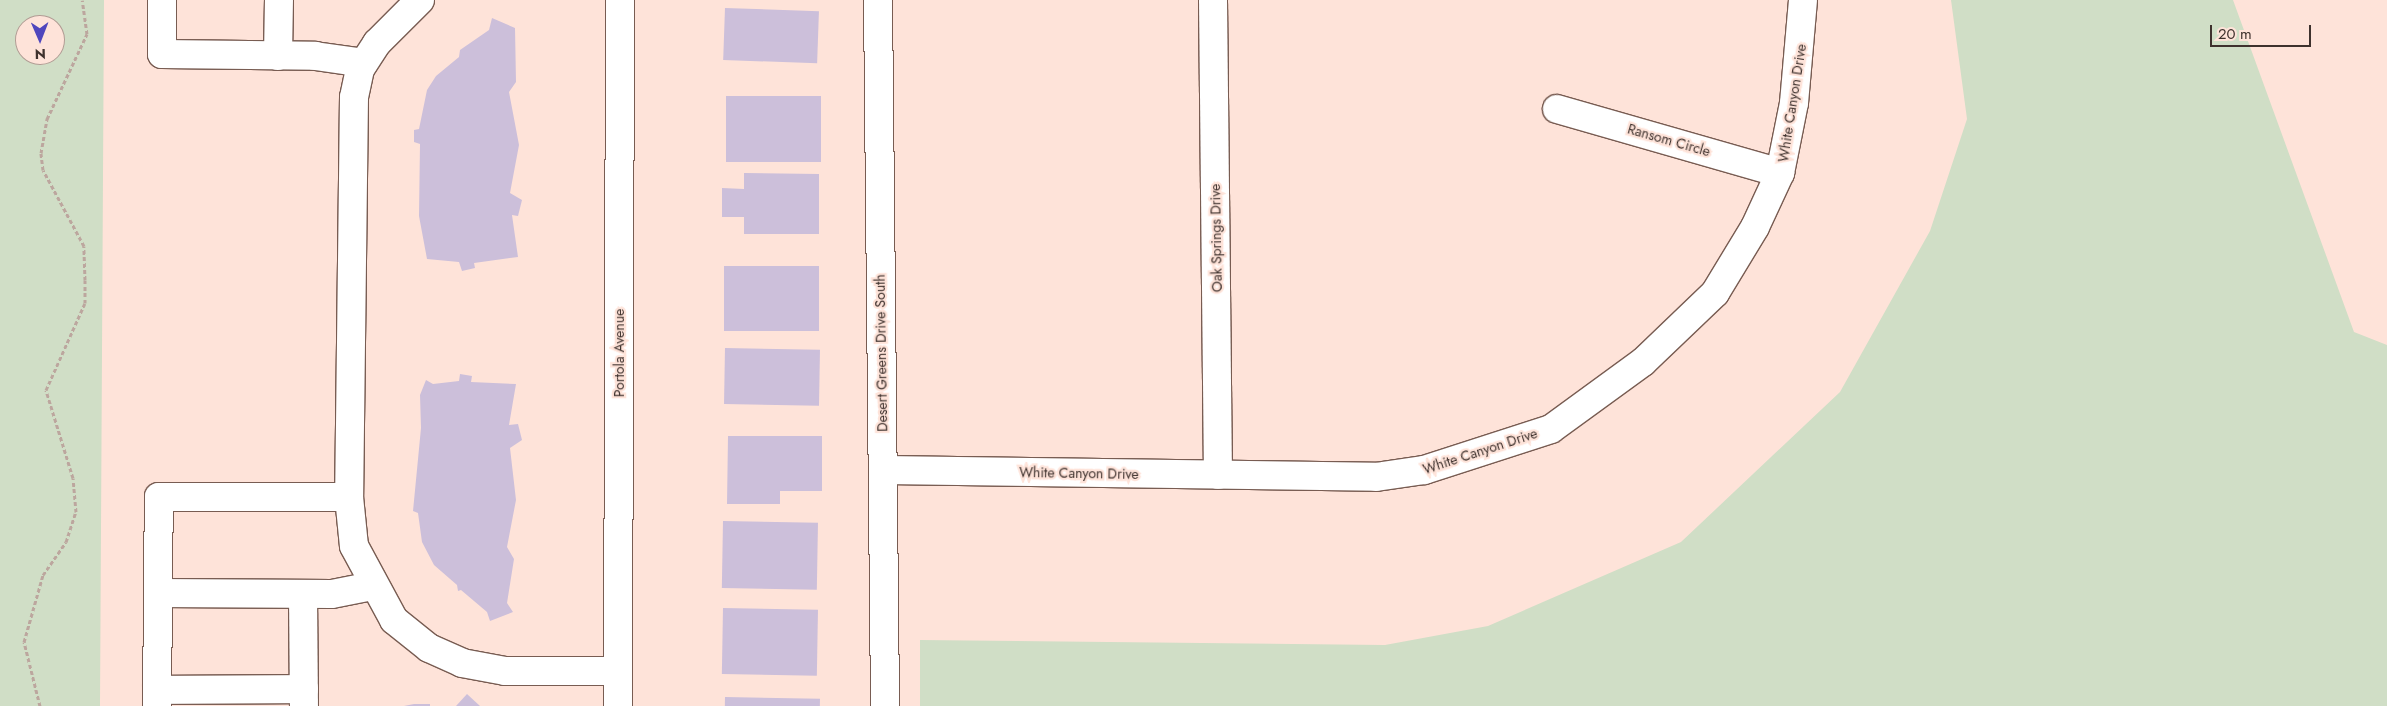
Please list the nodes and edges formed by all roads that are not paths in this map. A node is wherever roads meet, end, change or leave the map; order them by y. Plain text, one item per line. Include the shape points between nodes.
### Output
1 (162, 0) edge
2 (279, 0) edge
3 (420, 0) edge
4 (620, 0) edge
5 (878, 0) edge
6 (1213, 0) edge
7 (1804, 0) edge
8 (278, 56) junction
9 (364, 63) junction
10 (1557, 109) dead end
11 (1780, 173) junction
12 (885, 470) junction
13 (1218, 475) junction
14 (349, 497) junction
15 (372, 586) junction
16 (158, 593) junction
17 (303, 594) junction
18 (618, 672) junction
19 (157, 698) edge
20 (304, 698) edge
21 (618, 706) edge
22 (885, 706) edge

1 - 8 street via 162,54
2 - 8 street
3 - 9 street via 403,13
4 - 18 street, Portola Avenue
5 - 12 street, Desert Greens Drive South
6 - 13 street, Oak Springs Drive
7 - 11 street, White Canyon Drive via 1796,94
8 - 9 street
9 - 14 street via 354,97
10 - 11 street, Ransom Circle
11 - 13 street, White Canyon Drive via 1755,227 1715,293 1643,362 1551,429 1424,470 1376,477
12 - 13 street, White Canyon Drive
12 - 22 street, Desert Greens Drive South
14 - 15 street via 354,546
14 - 16 street via 159,498
15 - 17 street
15 - 18 street via 394,620 428,648 462,663 505,671
16 - 17 street
16 - 19 street
17 - 20 street
18 - 21 street, Portola Avenue
19 - 20 street

